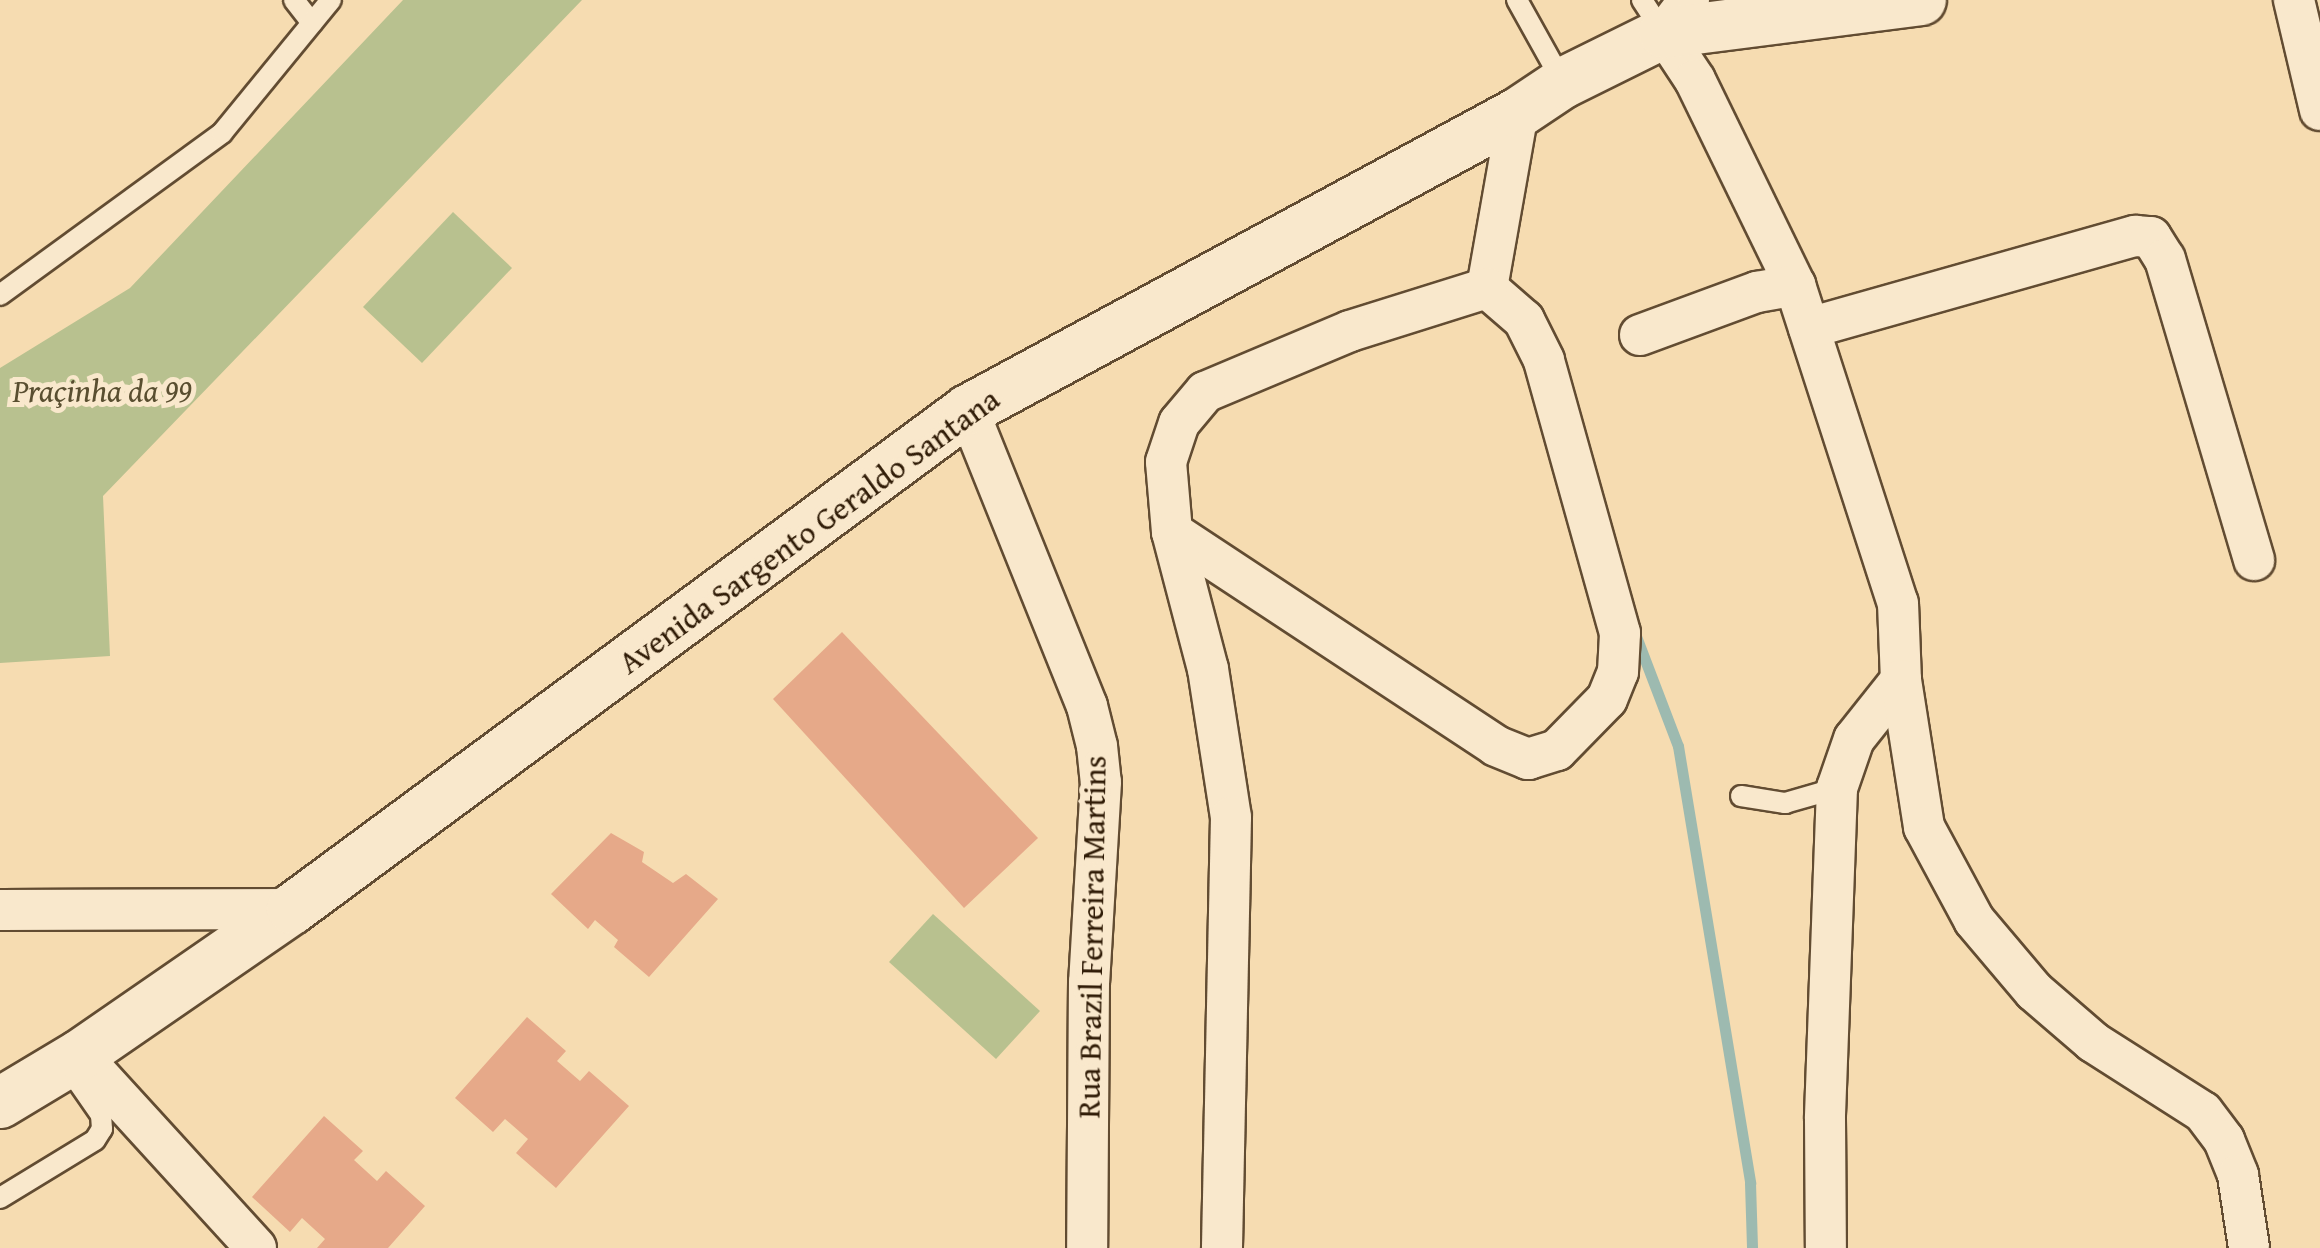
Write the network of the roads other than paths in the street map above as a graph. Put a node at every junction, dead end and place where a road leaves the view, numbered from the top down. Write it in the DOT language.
graph roads {
  1 [pos="294,0"];
  2 [pos="331,0"];
  3 [pos="1517,0"];
  4 [pos="1921,0"];
  5 [pos="2294,0"];
  6 [pos="1665,11"];
  7 [pos="312,22"];
  8 [pos="1563,84"];
  9 [pos="2320,110"];
  10 [pos="1518,112"];
  11 [pos="1795,285"];
  12 [pos="1487,288"];
  13 [pos="0,294"];
  14 [pos="1809,328"];
  15 [pos="1640,335"];
  16 [pos="968,410"];
  17 [pos="1172,532"];
  18 [pos="2254,560"];
  19 [pos="1901,680"];
  20 [pos="1837,788"];
  21 [pos="1741,796"];
  22 [pos="292,909"];
  23 [pos="0,910"];
  24 [pos="73,1059"];
  25 [pos="0,1103"];
  26 [pos="0,1198"];
  27 [pos="256,1248"];
  28 [pos="1087,1248"];
  29 [pos="1222,1248"];
  30 [pos="1826,1248"];
  31 [pos="2249,1248"];
  1 -- 7 [label="lane"];
  2 -- 7 [label="lane"];
  3 -- 8 [label="lane"];
  4 -- 6 [label="street, Avenida Sargento Geraldo Santana"];
  5 -- 9 [label="street"];
  6 -- 8 [label="street, Avenida Sargento Geraldo Santana"];
  6 -- 11 [label="street"];
  7 -- 13 [label="lane"];
  8 -- 10 [label="street, Avenida Sargento Geraldo Santana"];
  10 -- 12 [label="street"];
  10 -- 16 [label="street, Avenida Sargento Geraldo Santana"];
  11 -- 14 [label="street"];
  11 -- 15 [label="street"];
  12 -- 17 [label="street"];
  12 -- 17 [label="street"];
  14 -- 18 [label="street"];
  14 -- 19 [label="street"];
  16 -- 22 [label="street, Avenida Sargento Geraldo Santana"];
  16 -- 28 [label="street, Rua Brazil Ferreira Martins"];
  17 -- 29 [label="street"];
  19 -- 20 [label="street"];
  19 -- 31 [label="street"];
  20 -- 21 [label="lane"];
  20 -- 30 [label="street"];
  22 -- 23 [label="street"];
  22 -- 24 [label="street, Avenida Sargento Geraldo Santana"];
  24 -- 25 [label="street, Avenida Sargento Geraldo Santana"];
  24 -- 26 [label="lane"];
  24 -- 27 [label="street"];
}
